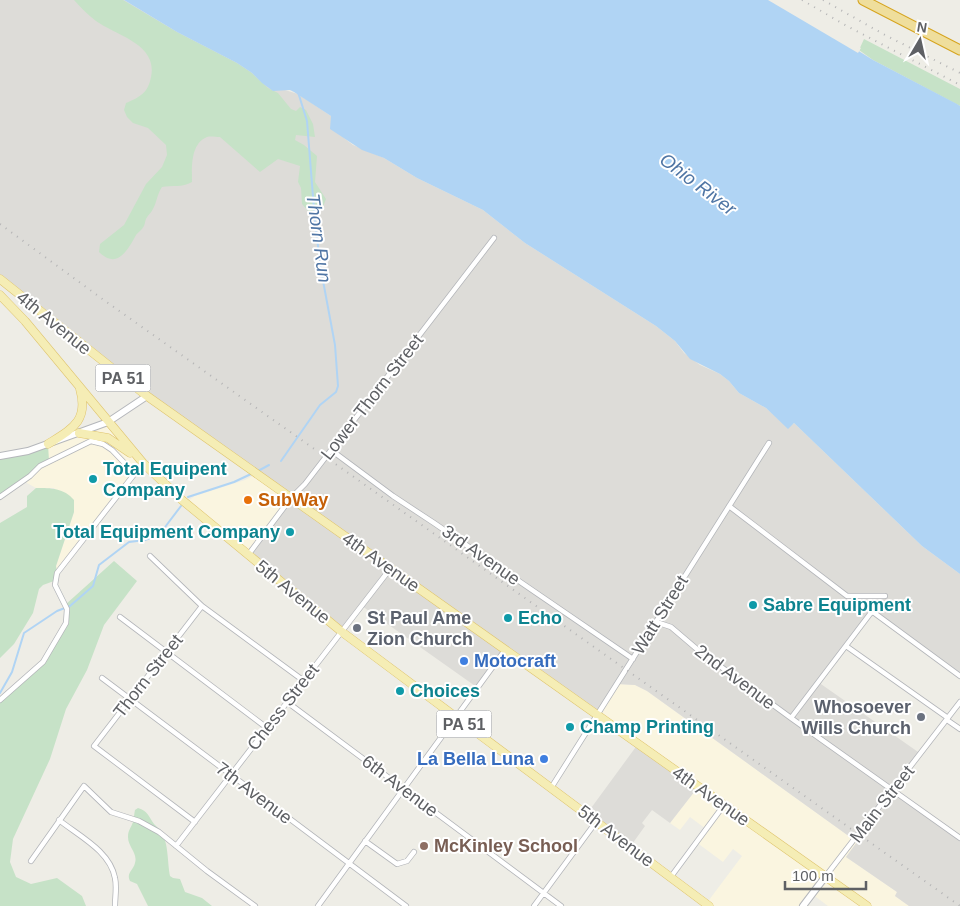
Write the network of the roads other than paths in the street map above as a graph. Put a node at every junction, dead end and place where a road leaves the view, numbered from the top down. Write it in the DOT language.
graph roads {
  1 [pos="863,0"];
  2 [pos="960,50"];
  3 [pos="494,238"];
  4 [pos="0,279"];
  5 [pos="0,295"];
  6 [pos="79,387"];
  7 [pos="147,396"];
  8 [pos="108,422"];
  9 [pos="79,433"];
  10 [pos="769,443"];
  11 [pos="48,444"];
  12 [pos="331,450"];
  13 [pos="0,456"];
  14 [pos="142,463"];
  15 [pos="134,473"];
  16 [pos="0,497"];
  17 [pos="291,498"];
  18 [pos="729,506"];
  19 [pos="248,555"];
  20 [pos="150,556"];
  21 [pos="390,569"];
  22 [pos="885,596"];
  23 [pos="202,606"];
  24 [pos="120,617"];
  25 [pos="656,622"];
  26 [pos="342,632"];
  27 [pos="846,646"];
  28 [pos="504,650"];
  29 [pos="166,652"];
  30 [pos="633,659"];
  31 [pos="960,676"];
  32 [pos="102,678"];
  33 [pos="304,681"];
  34 [pos="0,700"];
  35 [pos="129,700"];
  36 [pos="287,702"];
  37 [pos="960,702"];
  38 [pos="597,715"];
  39 [pos="456,718"];
  40 [pos="791,718"];
  41 [pos="947,719"];
  42 [pos="267,728"];
  43 [pos="960,730"];
  44 [pos="230,775"];
  45 [pos="551,788"];
  46 [pos="403,789"];
  47 [pos="892,790"];
  48 [pos="724,805"];
  49 [pos="59,820"];
  50 [pos="195,822"];
  51 [pos="596,822"];
  52 [pos="960,838"];
  53 [pos="365,841"];
  54 [pos="176,846"];
  55 [pos="414,852"];
  56 [pos="31,861"];
  57 [pos="348,864"];
  58 [pos="825,877"];
  59 [pos="670,878"];
  60 [pos="543,893"];
  61 [pos="115,906"];
  62 [pos="255,906"];
  63 [pos="318,906"];
  64 [pos="406,906"];
  65 [pos="534,906"];
  66 [pos="561,906"];
  67 [pos="709,906"];
  68 [pos="803,906"];
  69 [pos="866,906"];
  1 -- 2 [label="highway"];
  3 -- 12 [label="street, Lower Thorn Street"];
  4 -- 7 [label="main road, 4th Avenue / PA 51"];
  5 -- 6 [label="main road, PA 51"];
  6 -- 8 [label="main road, PA 51"];
  6 -- 11 [label="main road"];
  7 -- 8 [label="street"];
  7 -- 17 [label="main road, 4th Avenue / PA 51"];
  8 -- 9 [label="street"];
  8 -- 14 [label="main road, 5th Avenue / PA 51"];
  9 -- 11 [label="street"];
  9 -- 14 [label="main road"];
  10 -- 18 [label="street, Watt Street"];
  11 -- 13 [label="street"];
  12 -- 17 [label="street, Lower Thorn Street"];
  12 -- 30 [label="street, 3rd Avenue"];
  14 -- 15 [label="street"];
  14 -- 19 [label="main road, 5th Avenue / PA 51"];
  15 -- 16 [label="street"];
  15 -- 34 [label="street"];
  17 -- 19 [label="street, Lower Thorn Street"];
  17 -- 21 [label="main road, 4th Avenue / PA 51"];
  18 -- 22 [label="street"];
  18 -- 25 [label="street, Watt Street"];
  19 -- 26 [label="main road, 5th Avenue / PA 51"];
  20 -- 23 [label="street"];
  21 -- 26 [label="street, Chess Street"];
  21 -- 28 [label="main road, 4th Avenue / PA 51"];
  23 -- 29 [label="street, Thorn Street"];
  23 -- 33 [label="street"];
  24 -- 29 [label="street"];
  25 -- 30 [label="street, Watt Street"];
  25 -- 40 [label="street, 2nd Avenue"];
  26 -- 33 [label="street, Chess Street"];
  26 -- 39 [label="main road, 5th Avenue / PA 51"];
  27 -- 31 [label="street"];
  27 -- 40 [label="street"];
  27 -- 41 [label="street"];
  28 -- 38 [label="main road, 4th Avenue / PA 51"];
  28 -- 39 [label="street"];
  29 -- 35 [label="street, Thorn Street"];
  29 -- 42 [label="street"];
  30 -- 38 [label="street, Watt Street"];
  32 -- 35 [label="street, 7th Avenue"];
  33 -- 36 [label="street, Chess Street"];
  35 -- 44 [label="street, 7th Avenue"];
  35 -- 50 [label="street, Thorn Street"];
  36 -- 42 [label="street, Chess Street"];
  36 -- 46 [label="street, 6th Avenue"];
  37 -- 41 [label="street, Main Street"];
  38 -- 45 [label="street, Watt Street"];
  38 -- 48 [label="main road, 4th Avenue / PA 51"];
  39 -- 45 [label="main road, 5th Avenue / PA 51"];
  39 -- 46 [label="street"];
  40 -- 47 [label="street, 2nd Avenue"];
  41 -- 43 [label="street"];
  41 -- 47 [label="street, Main Street"];
  42 -- 44 [label="street, Chess Street"];
  44 -- 50 [label="street, Chess Street"];
  44 -- 57 [label="street, 7th Avenue"];
  45 -- 51 [label="main road, 5th Avenue / PA 51"];
  46 -- 53 [label="street"];
  46 -- 60 [label="street, 6th Avenue"];
  47 -- 52 [label="street, 2nd Avenue"];
  47 -- 58 [label="street, Main Street"];
  48 -- 58 [label="main road, 4th Avenue / PA 51"];
  48 -- 59 [label="street"];
  49 -- 54 [label="street"];
  49 -- 56 [label="street"];
  49 -- 61 [label="street"];
  50 -- 54 [label="street, Chess Street"];
  51 -- 59 [label="main road, 5th Avenue / PA 51"];
  51 -- 60 [label="street"];
  53 -- 55 [label="street"];
  53 -- 57 [label="street"];
  54 -- 62 [label="street"];
  57 -- 63 [label="street"];
  57 -- 64 [label="street, 7th Avenue"];
  58 -- 68 [label="street, Main Street"];
  58 -- 69 [label="main road, 4th Avenue / PA 51"];
  59 -- 67 [label="main road, 5th Avenue / PA 51"];
  60 -- 65 [label="street"];
  60 -- 66 [label="street, 6th Avenue"];
}
